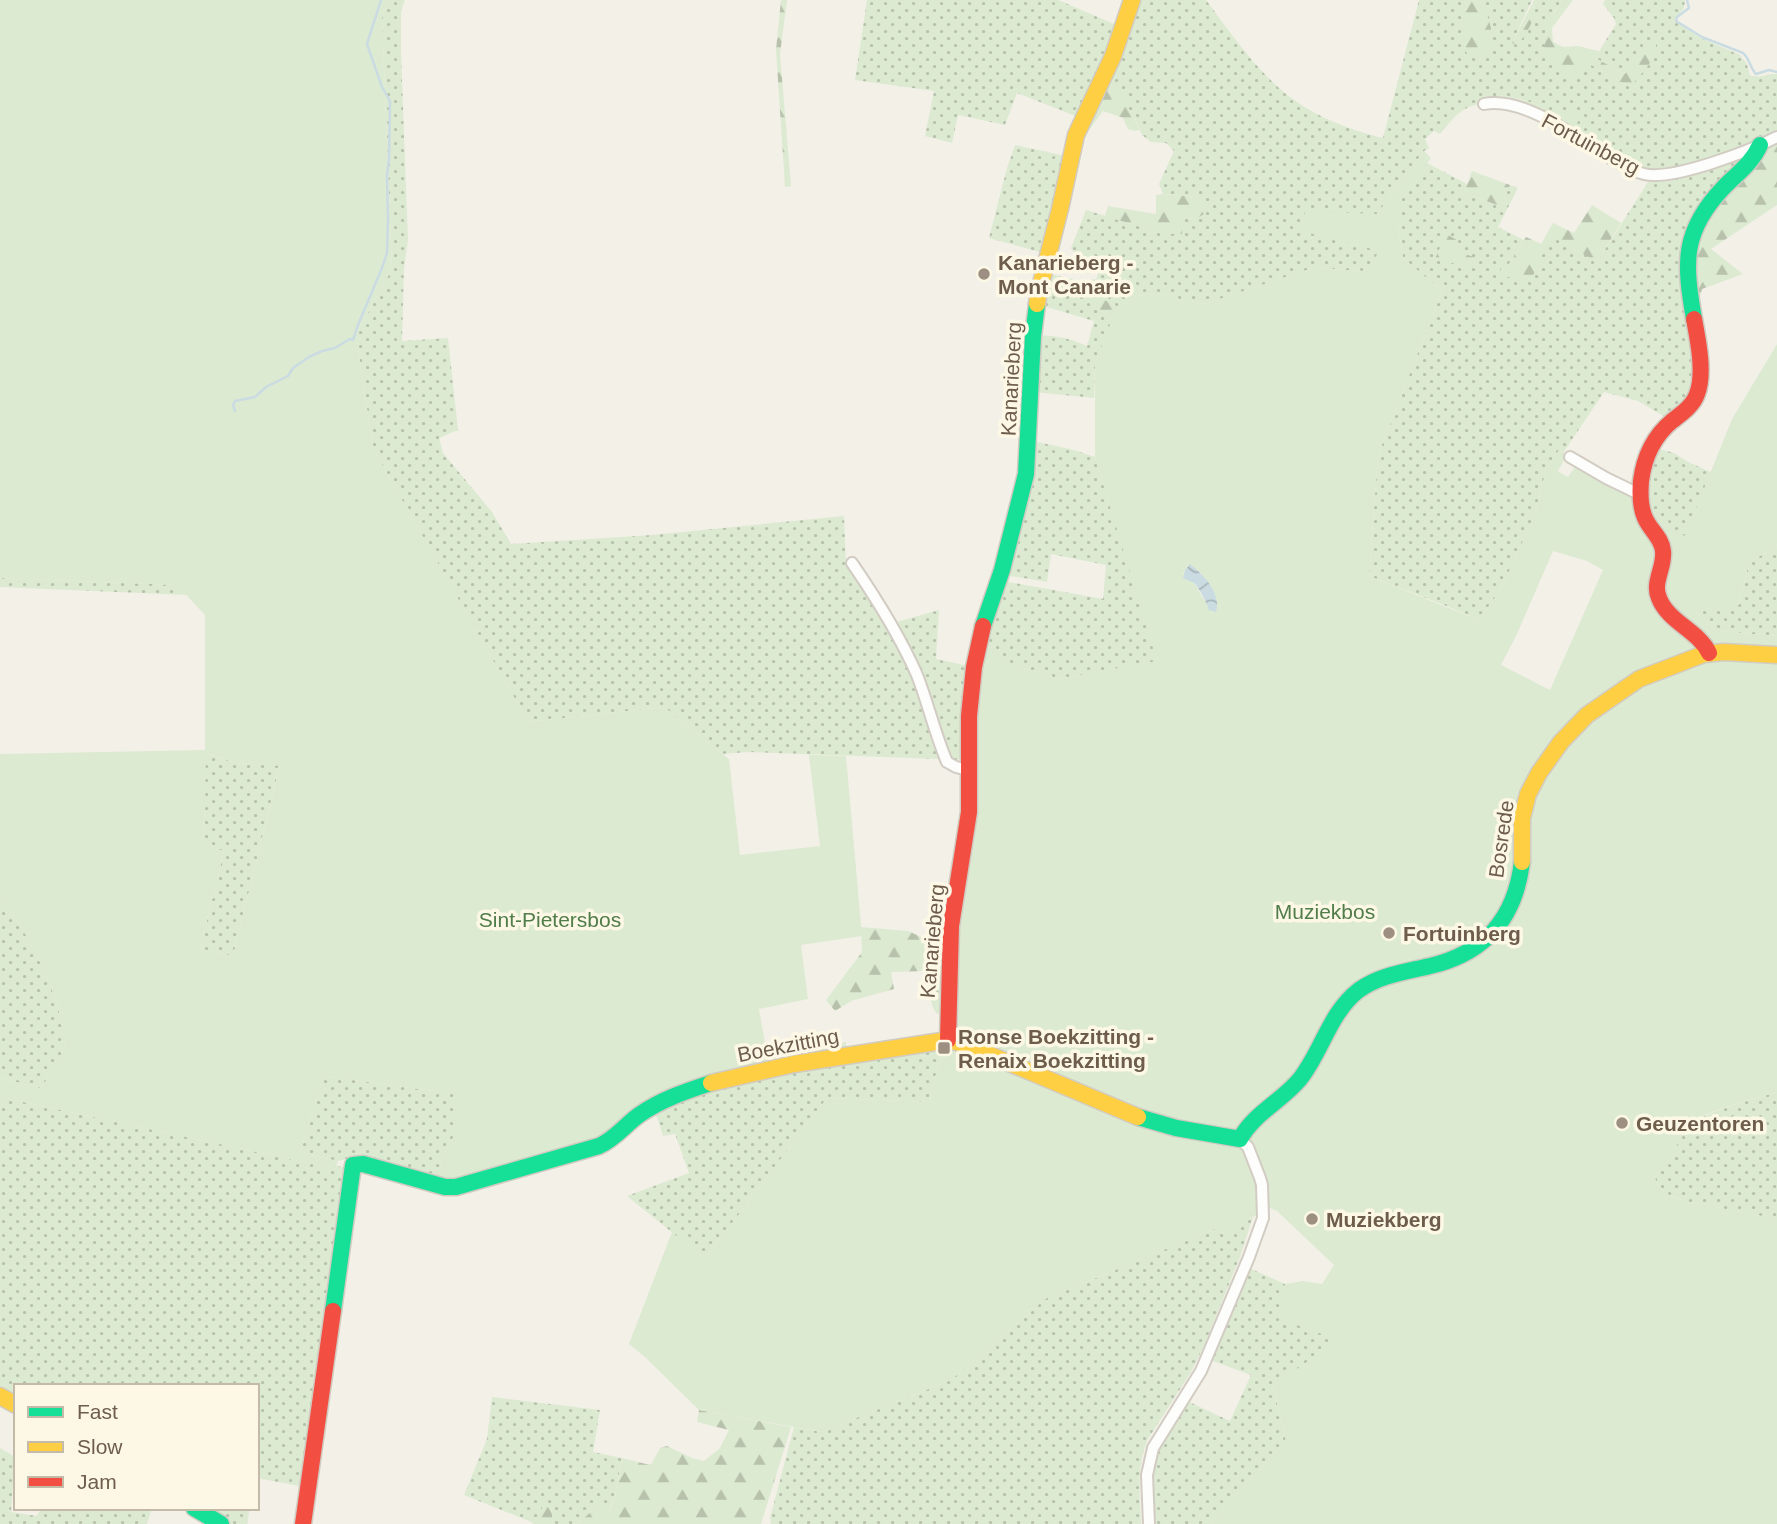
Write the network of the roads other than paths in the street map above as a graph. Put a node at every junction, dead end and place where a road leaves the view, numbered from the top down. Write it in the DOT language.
graph roads {
  1 [pos="1132,0"];
  2 [pos="1484,104"];
  3 [pos="1777,137"];
  4 [pos="1760,145"];
  5 [pos="1570,457"];
  6 [pos="1639,494"];
  7 [pos="852,563"];
  8 [pos="1709,653"];
  9 [pos="1777,655"];
  10 [pos="968,770"];
  11 [pos="948,1040"];
  12 [pos="1240,1139"];
  13 [pos="197,1510"];
  14 [pos="220,1524"];
  15 [pos="303,1524"];
  16 [pos="1149,1524"];
  1 -- 10 [label="street, Kanarieberg"];
  2 -- 4 [label="street, Fortuinberg"];
  3 -- 4 [label="street, Fortuinberg"];
  4 -- 6 [label="street"];
  5 -- 6 [label="street"];
  6 -- 8 [label="street"];
  7 -- 10 [label="street"];
  8 -- 9 [label="street, Bosrede"];
  8 -- 12 [label="street, Bosrede"];
  10 -- 11 [label="street, Kanarieberg"];
  11 -- 12 [label="street, Boekzitting"];
  11 -- 15 [label="street, Boekzitting"];
  12 -- 16 [label="street"];
  13 -- 14 [label="street"];
}
